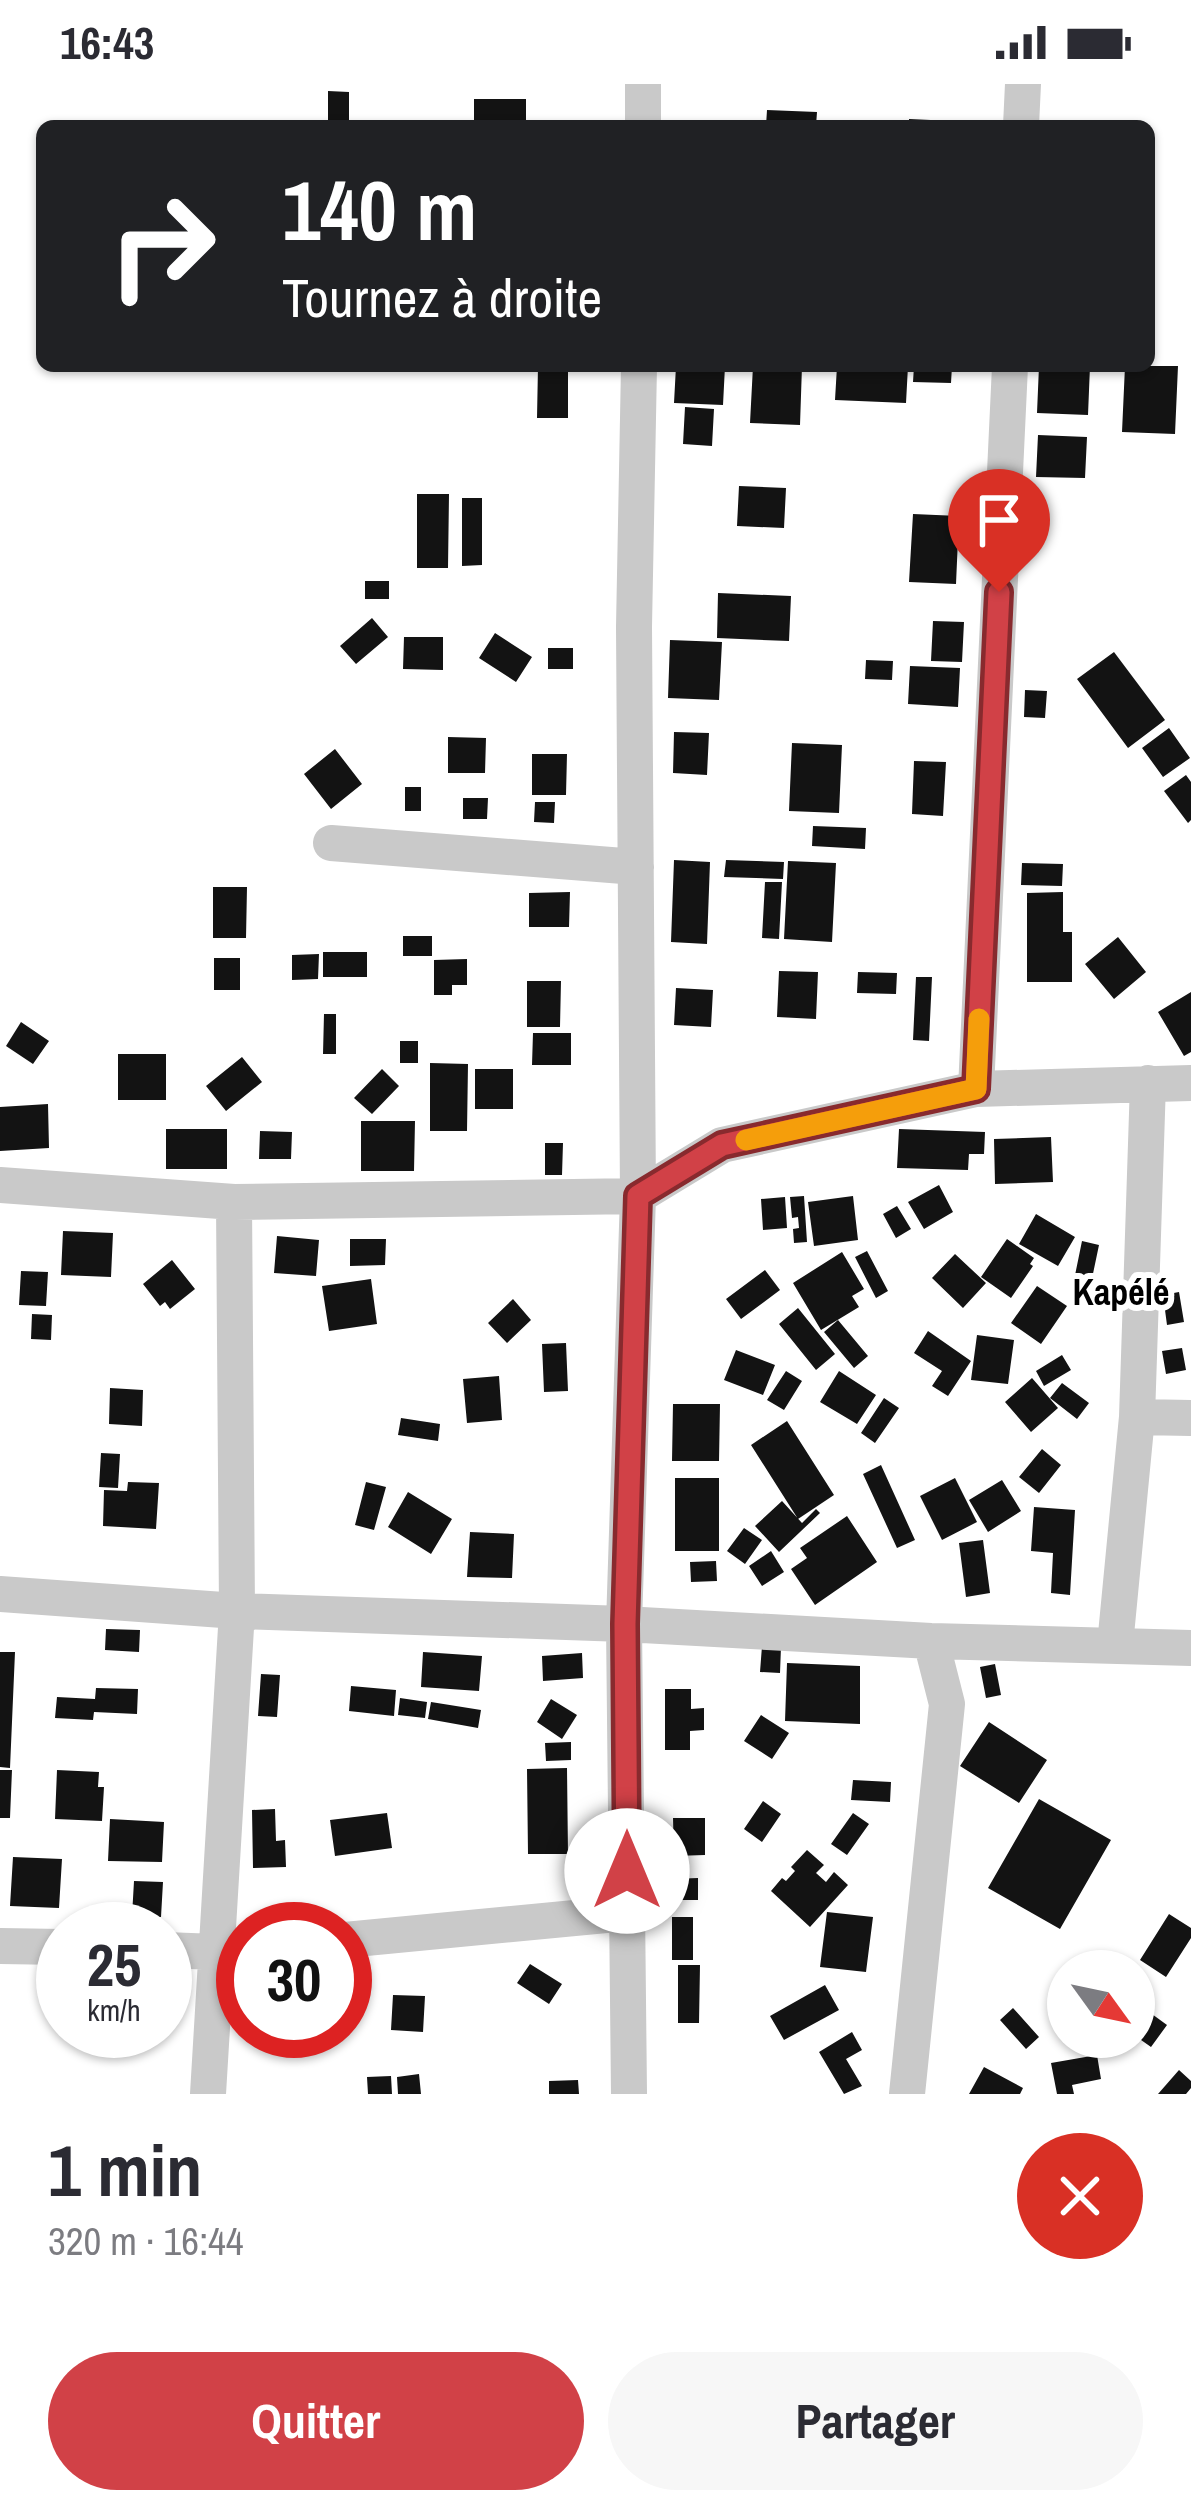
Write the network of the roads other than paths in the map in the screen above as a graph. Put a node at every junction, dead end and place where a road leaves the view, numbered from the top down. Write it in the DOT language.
graph roads {
  1 [pos="644,84"];
  2 [pos="1023,84"];
  3 [pos="643,120"];
  4 [pos="1021,120"];
  5 [pos="639,372"];
  6 [pos="1010,372"];
  7 [pos="331,843"];
  8 [pos="636,867"];
  9 [pos="1148,1083"];
  10 [pos="1191,1083"];
  11 [pos="976,1089"];
  12 [pos="0,1185"];
  13 [pos="638,1196"];
  14 [pos="233,1202"];
  15 [pos="1137,1418"];
  16 [pos="1191,1418"];
  17 [pos="0,1594"];
  18 [pos="237,1611"];
  19 [pos="625,1624"];
  20 [pos="932,1641"];
  21 [pos="1114,1645"];
  22 [pos="1191,1648"];
  23 [pos="230,1902"];
  24 [pos="627,1912"];
  25 [pos="372,1937"];
  26 [pos="0,1946"];
  27 [pos="36,1947"];
  28 [pos="216,2039"];
  29 [pos="208,2094"];
  30 [pos="629,2094"];
  31 [pos="907,2094"];
  1 -- 3 [label="street"];
  2 -- 4 [label="street"];
  5 -- 8 [label="street"];
  6 -- 11 [label="street"];
  7 -- 8 [label="street"];
  8 -- 13 [label="street"];
  9 -- 10 [label="street"];
  9 -- 11 [label="street"];
  9 -- 15 [label="street"];
  11 -- 13 [label="street"];
  12 -- 14 [label="street"];
  13 -- 14 [label="street"];
  13 -- 19 [label="street"];
  14 -- 18 [label="street"];
  15 -- 16 [label="street"];
  15 -- 21 [label="street"];
  17 -- 18 [label="street"];
  18 -- 19 [label="street"];
  18 -- 23 [label="street"];
  19 -- 20 [label="street"];
  19 -- 24 [label="street"];
  20 -- 21 [label="street"];
  20 -- 31 [label="street"];
  21 -- 22 [label="street"];
  24 -- 25 [label="street"];
  24 -- 30 [label="street"];
  26 -- 27 [label="street"];
  28 -- 29 [label="street"];
}
